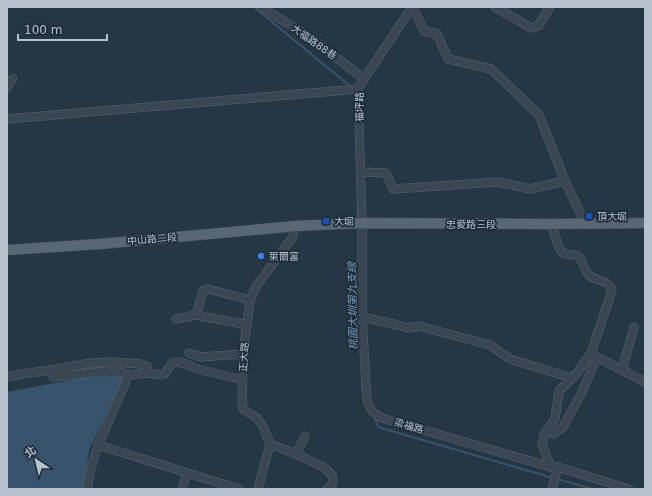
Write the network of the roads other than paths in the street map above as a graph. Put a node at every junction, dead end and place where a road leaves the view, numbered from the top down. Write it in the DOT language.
graph roads {
  1 [pos="262,7"];
  2 [pos="413,7"];
  3 [pos="495,7"];
  4 [pos="550,7"];
  5 [pos="13,78"];
  6 [pos="364,79"];
  7 [pos="7,88"];
  8 [pos="358,89"];
  9 [pos="7,120"];
  10 [pos="361,172"];
  11 [pos="565,181"];
  12 [pos="360,223"];
  13 [pos="585,223"];
  14 [pos="645,223"];
  15 [pos="551,224"];
  16 [pos="296,226"];
  17 [pos="7,250"];
  18 [pos="250,300"];
  19 [pos="196,315"];
  20 [pos="362,317"];
  21 [pos="176,319"];
  22 [pos="247,325"];
  23 [pos="634,327"];
  24 [pos="190,353"];
  25 [pos="243,354"];
  26 [pos="594,355"];
  27 [pos="622,370"];
  28 [pos="147,373"];
  29 [pos="128,375"];
  30 [pos="7,377"];
  31 [pos="53,377"];
  32 [pos="572,378"];
  33 [pos="243,380"];
  34 [pos="645,382"];
  35 [pos="547,431"];
  36 [pos="305,436"];
  37 [pos="270,444"];
  38 [pos="98,445"];
  39 [pos="296,454"];
  40 [pos="554,467"];
  41 [pos="187,473"];
  42 [pos="87,489"];
  43 [pos="182,489"];
  44 [pos="239,489"];
  45 [pos="258,489"];
  46 [pos="327,489"];
  47 [pos="552,489"];
  48 [pos="629,489"];
  1 -- 6 [label="street, 大福路88巷"];
  2 -- 6 [label="street, 福坪路"];
  2 -- 11 [label="street"];
  3 -- 4 [label="street"];
  5 -- 7 [label="street"];
  6 -- 8 [label="street, 福坪路"];
  8 -- 9 [label="street"];
  8 -- 10 [label="street, 福坪路"];
  10 -- 11 [label="street"];
  10 -- 12 [label="street, 福坪路"];
  11 -- 13 [label="street"];
  12 -- 15 [label="main road, 忠愛路三段"];
  12 -- 16 [label="main road, 忠愛路三段"];
  12 -- 20 [label="street, 梁福路"];
  13 -- 14 [label="main road, 忠愛路三段"];
  13 -- 15 [label="main road, 忠愛路三段"];
  15 -- 26 [label="street"];
  16 -- 17 [label="main road, 中山路二段"];
  16 -- 18 [label="street, 正大路"];
  18 -- 19 [label="street"];
  18 -- 22 [label="street, 正大路"];
  19 -- 21 [label="street"];
  19 -- 22 [label="street"];
  20 -- 32 [label="street"];
  20 -- 40 [label="street, 梁福路"];
  22 -- 25 [label="street, 正大路"];
  23 -- 27 [label="street"];
  24 -- 25 [label="street"];
  25 -- 33 [label="street, 正大路"];
  26 -- 27 [label="street"];
  26 -- 32 [label="street"];
  26 -- 35 [label="street"];
  27 -- 34 [label="street"];
  28 -- 29 [label="street"];
  28 -- 30 [label="street"];
  28 -- 33 [label="street"];
  29 -- 31 [label="street"];
  29 -- 38 [label="street"];
  32 -- 35 [label="street"];
  33 -- 37 [label="street, 正大路"];
  35 -- 40 [label="street"];
  36 -- 39 [label="street"];
  37 -- 39 [label="street"];
  37 -- 45 [label="street"];
  38 -- 41 [label="street"];
  38 -- 42 [label="street"];
  39 -- 46 [label="street"];
  40 -- 47 [label="street"];
  40 -- 48 [label="street, 梁福路"];
  41 -- 43 [label="street"];
  41 -- 44 [label="street"];
}
